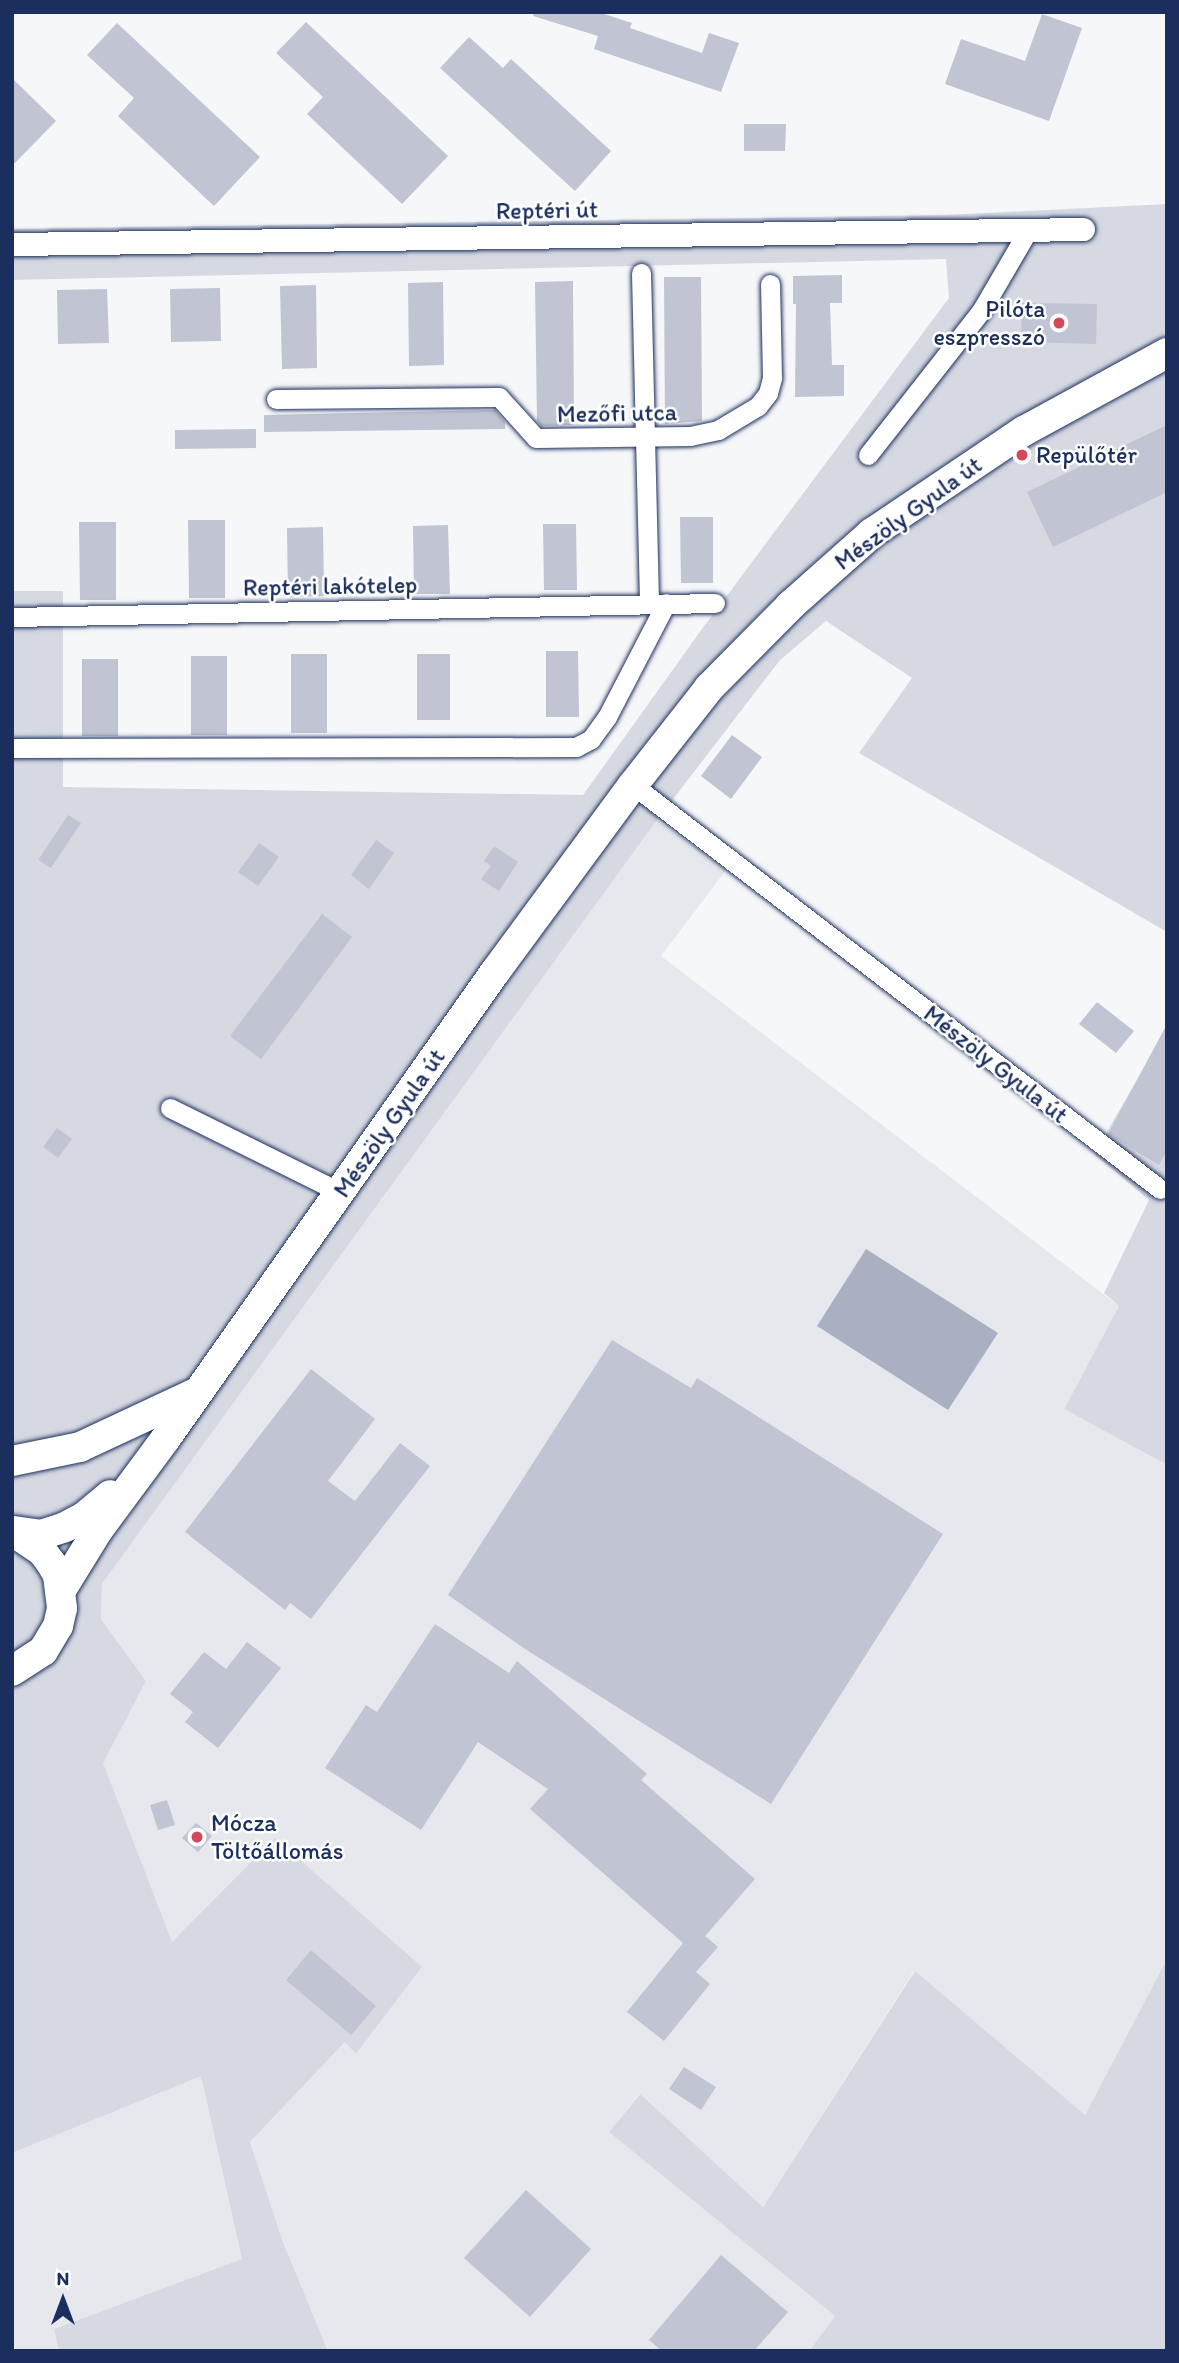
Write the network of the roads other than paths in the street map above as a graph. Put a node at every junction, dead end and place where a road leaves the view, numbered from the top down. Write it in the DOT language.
graph roads {
  1 [pos="1029,229"];
  2 [pos="1083,229"];
  3 [pos="12,244"];
  4 [pos="641,274"];
  5 [pos="770,284"];
  6 [pos="1167,353"];
  7 [pos="276,398"];
  8 [pos="645,437"];
  9 [pos="868,455"];
  10 [pos="657,603"];
  11 [pos="715,603"];
  12 [pos="12,617"];
  13 [pos="12,748"];
  14 [pos="633,785"];
  15 [pos="170,1108"];
  16 [pos="1160,1189"];
  17 [pos="340,1192"];
  18 [pos="196,1393"];
  19 [pos="12,1461"];
  20 [pos="147,1463"];
  21 [pos="13,1531"];
  22 [pos="61,1590"];
  23 [pos="12,1671"];
  1 -- 2 [label="street, Reptéri út"];
  1 -- 3 [label="street, Reptéri út"];
  1 -- 9 [label="street"];
  4 -- 8 [label="street"];
  5 -- 8 [label="street, Mezőfi utca"];
  6 -- 14 [label="main road, Mészöly Gyula út"];
  7 -- 8 [label="street, Mezőfi utca"];
  8 -- 10 [label="street"];
  10 -- 11 [label="street, Reptéri lakótelep"];
  10 -- 12 [label="street, Reptéri lakótelep"];
  10 -- 13 [label="street"];
  14 -- 16 [label="street, Mészöly Gyula út"];
  14 -- 17 [label="main road, Mészöly Gyula út"];
  15 -- 17 [label="street"];
  17 -- 18 [label="main road, Mészöly Gyula út"];
  18 -- 19 [label="main road"];
  18 -- 20 [label="main road, Mészöly Gyula út"];
  20 -- 21 [label="main road, Mészöly Gyula út"];
  20 -- 22 [label="main road, Mészöly Gyula út"];
  21 -- 22 [label="main road, Mészöly Gyula út"];
  22 -- 23 [label="main road, Mészöly Gyula út"];
}
